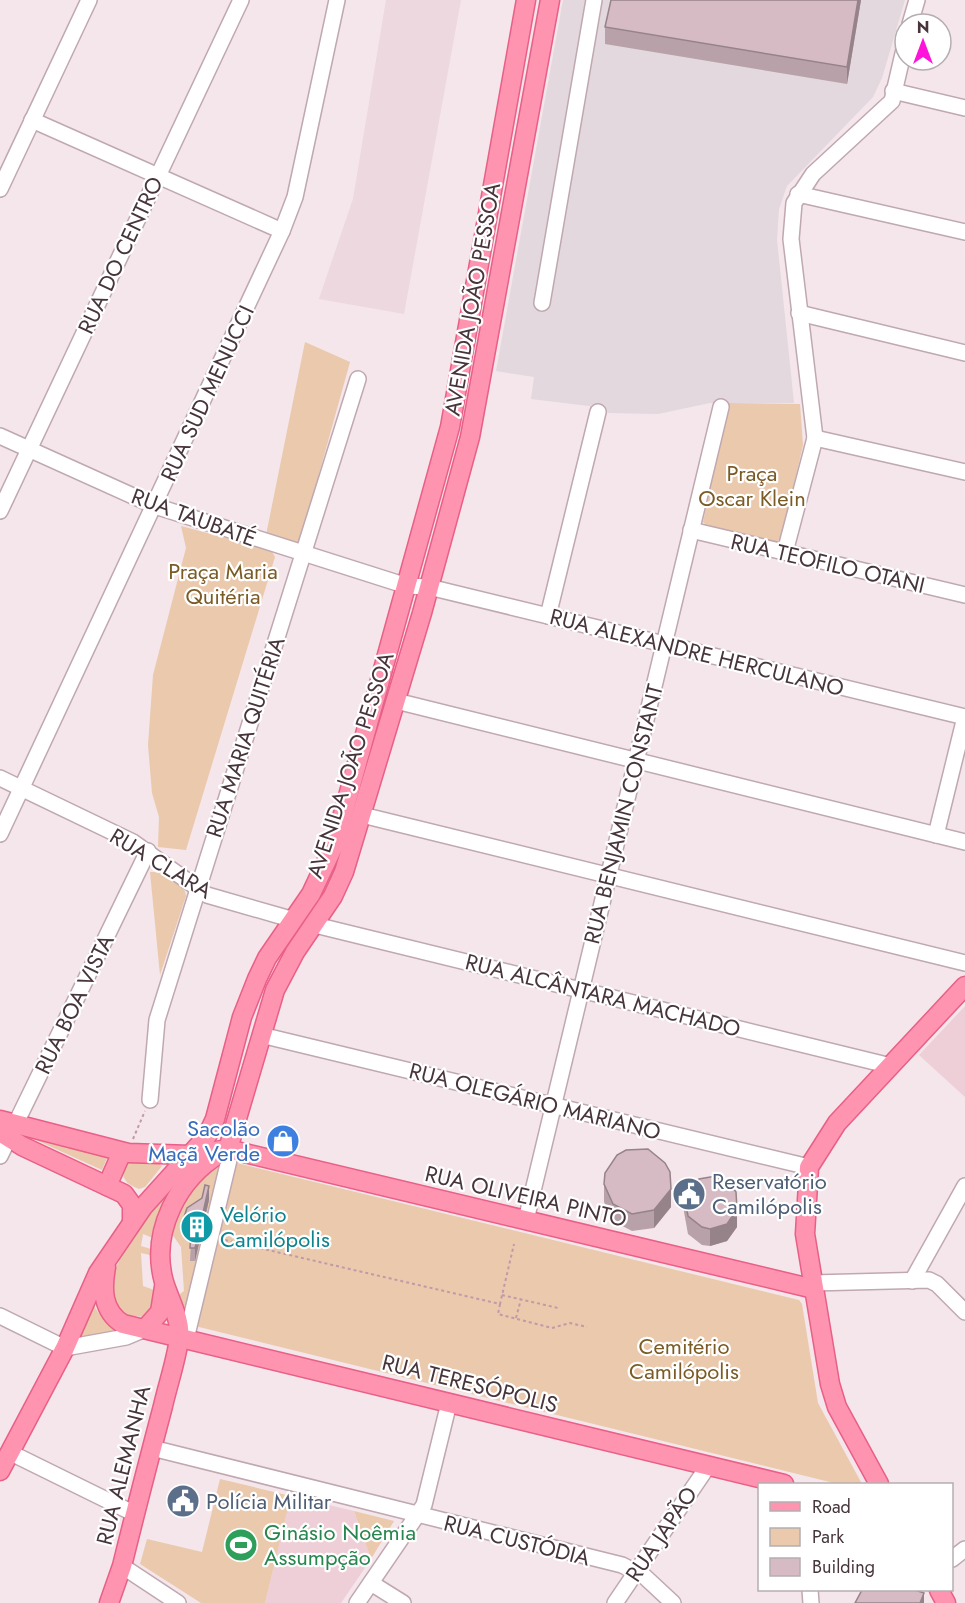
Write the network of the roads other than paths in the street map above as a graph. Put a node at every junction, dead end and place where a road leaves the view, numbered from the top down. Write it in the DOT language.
graph roads {
  1 [pos="89,0"];
  2 [pos="241,0"];
  3 [pos="338,0"];
  4 [pos="526,0"];
  5 [pos="550,0"];
  6 [pos="594,0"];
  7 [pos="898,72"];
  8 [pos="893,91"];
  9 [pos="965,108"];
  10 [pos="33,120"];
  11 [pos="158,175"];
  12 [pos="0,189"];
  13 [pos="798,194"];
  14 [pos="282,231"];
  15 [pos="965,232"];
  16 [pos="542,303"];
  17 [pos="799,313"];
  18 [pos="965,353"];
  19 [pos="358,378"];
  20 [pos="721,407"];
  21 [pos="598,412"];
  22 [pos="0,435"];
  23 [pos="815,438"];
  24 [pos="29,449"];
  25 [pos="965,472"];
  26 [pos="155,506"];
  27 [pos="0,511"];
  28 [pos="691,530"];
  29 [pos="784,552"];
  30 [pos="304,555"];
  31 [pos="407,586"];
  32 [pos="429,587"];
  33 [pos="965,595"];
  34 [pos="548,616"];
  35 [pos="664,644"];
  36 [pos="396,701"];
  37 [pos="965,717"];
  38 [pos="636,761"];
  39 [pos="0,778"];
  40 [pos="22,789"];
  41 [pos="362,815"];
  42 [pos="0,834"];
  43 [pos="936,835"];
  44 [pos="965,842"];
  45 [pos="148,851"];
  46 [pos="609,875"];
  47 [pos="197,888"];
  48 [pos="294,920"];
  49 [pos="315,925"];
  50 [pos="965,963"];
  51 [pos="965,986"];
  52 [pos="581,990"];
  53 [pos="261,1035"];
  54 [pos="891,1066"];
  55 [pos="150,1100"];
  56 [pos="553,1106"];
  57 [pos="6,1128"];
  58 [pos="228,1149"];
  59 [pos="124,1152"];
  60 [pos="191,1155"];
  61 [pos="0,1156"];
  62 [pos="809,1167"];
  63 [pos="107,1186"];
  64 [pos="965,1186"];
  65 [pos="526,1220"];
  66 [pos="132,1221"];
  67 [pos="106,1265"];
  68 [pos="912,1281"];
  69 [pos="165,1283"];
  70 [pos="813,1286"];
  71 [pos="965,1312"];
  72 [pos="0,1316"];
  73 [pos="146,1329"];
  74 [pos="183,1338"];
  75 [pos="65,1348"];
  76 [pos="449,1403"];
  77 [pos="152,1448"];
  78 [pos="9,1452"];
  79 [pos="708,1466"];
  80 [pos="0,1471"];
  81 [pos="764,1482"];
  82 [pos="877,1483"];
  83 [pos="135,1514"];
  84 [pos="416,1516"];
  85 [pos="122,1566"];
  86 [pos="636,1572"];
  87 [pos="371,1582"];
  88 [pos="109,1603"];
  89 [pos="178,1603"];
  90 [pos="357,1603"];
  91 [pos="403,1603"];
  92 [pos="615,1603"];
  93 [pos="673,1603"];
  1 -- 10 [label="street"];
  2 -- 11 [label="street, RUA DO CENTRO"];
  3 -- 14 [label="street, RUA SUD MENUCCI"];
  4 -- 31 [label="main road, AVENIDA JOÃO PESSOA"];
  5 -- 32 [label="main road, AVENIDA JOÃO PESSOA"];
  6 -- 16 [label="street"];
  7 -- 8 [label="street"];
  8 -- 9 [label="street"];
  8 -- 13 [label="street"];
  10 -- 11 [label="street"];
  10 -- 12 [label="street"];
  11 -- 14 [label="street"];
  11 -- 24 [label="street, RUA DO CENTRO"];
  13 -- 15 [label="street"];
  13 -- 17 [label="street"];
  14 -- 26 [label="street, RUA SUD MENUCCI"];
  17 -- 18 [label="street"];
  17 -- 23 [label="street"];
  19 -- 30 [label="street, RUA MARIA QUITÉRIA"];
  20 -- 28 [label="street, RUA BENJAMIN CONSTANT"];
  21 -- 34 [label="street"];
  22 -- 24 [label="street, RUA TAUBATÉ"];
  23 -- 25 [label="street"];
  23 -- 29 [label="street"];
  24 -- 26 [label="street, RUA TAUBATÉ"];
  24 -- 27 [label="street, RUA DO CENTRO"];
  26 -- 30 [label="street, RUA TAUBATÉ"];
  26 -- 40 [label="street, RUA SUD MENUCCI"];
  28 -- 29 [label="street, RUA TEOFILO OTANI"];
  28 -- 35 [label="street, RUA BENJAMIN CONSTANT"];
  29 -- 33 [label="street, RUA TEOFILO OTANI"];
  30 -- 31 [label="street, RUA TAUBATÉ"];
  30 -- 47 [label="street, RUA MARIA QUITÉRIA"];
  31 -- 32 [label="street, RUA TAUBATÉ"];
  31 -- 48 [label="main road, AVENIDA JOÃO PESSOA"];
  32 -- 34 [label="street, RUA ALEXANDRE HERCULANO"];
  32 -- 36 [label="main road, AVENIDA JOÃO PESSOA"];
  34 -- 35 [label="street, RUA ALEXANDRE HERCULANO"];
  35 -- 37 [label="street, RUA ALEXANDRE HERCULANO"];
  35 -- 38 [label="street, RUA BENJAMIN CONSTANT"];
  36 -- 38 [label="street"];
  36 -- 41 [label="main road, AVENIDA JOÃO PESSOA"];
  37 -- 43 [label="street"];
  38 -- 43 [label="street"];
  38 -- 46 [label="street, RUA BENJAMIN CONSTANT"];
  39 -- 40 [label="street, RUA CLARA"];
  40 -- 42 [label="street, RUA SUD MENUCCI"];
  40 -- 45 [label="street, RUA CLARA"];
  41 -- 46 [label="street"];
  41 -- 49 [label="main road, AVENIDA JOÃO PESSOA"];
  43 -- 44 [label="street"];
  45 -- 47 [label="street, RUA CLARA"];
  45 -- 57 [label="street, RUA BOA VISTA"];
  46 -- 50 [label="street"];
  46 -- 52 [label="street, RUA BENJAMIN CONSTANT"];
  47 -- 48 [label="street, RUA CLARA"];
  47 -- 55 [label="street, RUA MARIA QUITÉRIA"];
  48 -- 60 [label="main road, AVENIDA JOÃO PESSOA"];
  49 -- 52 [label="street, RUA ALCÂNTARA MACHADO"];
  49 -- 53 [label="main road, AVENIDA JOÃO PESSOA"];
  51 -- 54 [label="main road"];
  52 -- 54 [label="street, RUA ALCÂNTARA MACHADO"];
  52 -- 56 [label="street, RUA BENJAMIN CONSTANT"];
  53 -- 56 [label="street, RUA OLEGÁRIO MARIANO"];
  53 -- 58 [label="main road, AVENIDA JOÃO PESSOA"];
  54 -- 62 [label="main road"];
  56 -- 62 [label="street, RUA OLEGÁRIO MARIANO"];
  56 -- 65 [label="street, RUA BENJAMIN CONSTANT"];
  57 -- 59 [label="main road"];
  57 -- 61 [label="street, RUA BOA VISTA"];
  57 -- 63 [label="main road"];
  58 -- 60 [label="main road"];
  58 -- 65 [label="main road, RUA OLIVEIRA PINTO"];
  58 -- 69 [label="main road"];
  58 -- 74 [label="street"];
  59 -- 60 [label="main road"];
  59 -- 63 [label="main road"];
  60 -- 66 [label="main road, AVENIDA JOÃO PESSOA"];
  62 -- 70 [label="main road"];
  63 -- 66 [label="main road"];
  64 -- 68 [label="street"];
  65 -- 70 [label="main road, RUA OLIVEIRA PINTO"];
  66 -- 67 [label="main road, AVENIDA JOÃO PESSOA"];
  67 -- 73 [label="main road, RUA TERESÓPOLIS"];
  67 -- 75 [label="main road, AVENIDA JOÃO PESSOA"];
  68 -- 70 [label="street"];
  68 -- 71 [label="street"];
  69 -- 73 [label="main road"];
  69 -- 74 [label="main road"];
  70 -- 82 [label="main road"];
  72 -- 75 [label="street"];
  73 -- 74 [label="main road, RUA TERESÓPOLIS"];
  73 -- 75 [label="street"];
  74 -- 76 [label="main road, RUA TERESÓPOLIS"];
  74 -- 77 [label="main road, RUA ALEMANHA"];
  75 -- 78 [label="main road, AVENIDA JOÃO PESSOA"];
  76 -- 79 [label="main road, RUA TERESÓPOLIS"];
  76 -- 84 [label="street"];
  77 -- 83 [label="main road, RUA ALEMANHA"];
  77 -- 84 [label="street, RUA CUSTÓDIA"];
  78 -- 80 [label="main road, AVENIDA JOÃO PESSOA"];
  78 -- 83 [label="street"];
  79 -- 81 [label="main road, RUA TERESÓPOLIS"];
  79 -- 86 [label="street, RUA JAPÃO"];
  83 -- 85 [label="main road, RUA ALEMANHA"];
  84 -- 86 [label="street, RUA CUSTÓDIA"];
  84 -- 87 [label="street"];
  85 -- 88 [label="main road, RUA ALEMANHA"];
  85 -- 89 [label="street"];
  86 -- 92 [label="street, RUA JAPÃO"];
  86 -- 93 [label="street, RUA CUSTÓDIA"];
  87 -- 90 [label="street"];
  87 -- 91 [label="street"];
}
